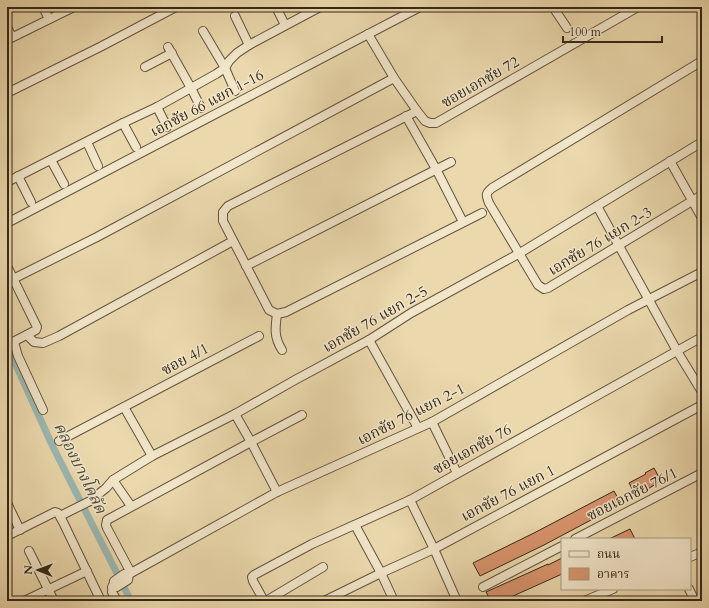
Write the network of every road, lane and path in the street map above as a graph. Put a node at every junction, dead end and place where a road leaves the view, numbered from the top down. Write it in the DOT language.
graph roads {
  1 [pos="43,7"];
  2 [pos="74,7"];
  3 [pos="176,7"];
  4 [pos="276,7"];
  5 [pos="320,7"];
  6 [pos="420,7"];
  7 [pos="554,7"];
  8 [pos="638,7"];
  9 [pos="235,16"];
  10 [pos="49,19"];
  11 [pos="285,25"];
  12 [pos="7,27"];
  13 [pos="567,28"];
  14 [pos="203,31"];
  15 [pos="368,34"];
  16 [pos="10,39"];
  17 [pos="249,45"];
  18 [pos="702,61"];
  19 [pos="145,67"];
  20 [pos="225,68"];
  21 [pos="394,78"];
  22 [pos="191,88"];
  23 [pos="235,91"];
  24 [pos="7,93"];
  25 [pos="157,107"];
  26 [pos="200,108"];
  27 [pos="417,111"];
  28 [pos="406,116"];
  29 [pos="123,123"];
  30 [pos="167,127"];
  31 [pos="87,142"];
  32 [pos="702,142"];
  33 [pos="136,147"];
  34 [pos="51,160"];
  35 [pos="670,161"];
  36 [pos="451,162"];
  37 [pos="98,166"];
  38 [pos="436,169"];
  39 [pos="18,176"];
  40 [pos="7,182"];
  41 [pos="64,184"];
  42 [pos="702,195"];
  43 [pos="692,201"];
  44 [pos="31,202"];
  45 [pos="597,206"];
  46 [pos="482,213"];
  47 [pos="702,218"];
  48 [pos="463,222"];
  49 [pos="7,223"];
  50 [pos="233,241"];
  51 [pos="619,245"];
  52 [pos="520,253"];
  53 [pos="7,266"];
  54 [pos="246,266"];
  55 [pos="702,272"];
  56 [pos="13,279"];
  57 [pos="649,299"];
  58 [pos="277,314"];
  59 [pos="26,335"];
  60 [pos="259,336"];
  61 [pos="702,337"];
  62 [pos="369,340"];
  63 [pos="11,343"];
  64 [pos="282,350"];
  65 [pos="678,351"];
  66 [pos="702,392"];
  67 [pos="702,405"];
  68 [pos="124,407"];
  69 [pos="43,410"];
  70 [pos="235,414"];
  71 [pos="302,415"];
  72 [pos="432,422"];
  73 [pos="418,428"];
  74 [pos="59,441"];
  75 [pos="251,442"];
  76 [pos="152,456"];
  77 [pos="457,473"];
  78 [pos="702,473"];
  79 [pos="113,480"];
  80 [pos="277,492"];
  81 [pos="410,500"];
  82 [pos="7,503"];
  83 [pos="130,506"];
  84 [pos="60,516"];
  85 [pos="355,525"];
  86 [pos="20,530"];
  87 [pos="7,536"];
  88 [pos="577,538"];
  89 [pos="561,547"];
  90 [pos="434,549"];
  91 [pos="29,551"];
  92 [pos="702,552"];
  93 [pos="691,557"];
  94 [pos="323,568"];
  95 [pos="87,571"];
  96 [pos="381,573"];
  97 [pos="128,575"];
  98 [pos="483,587"];
  99 [pos="48,589"];
  100 [pos="611,590"];
  101 [pos="690,590"];
  102 [pos="7,598"];
  103 [pos="8,601"];
  104 [pos="24,601"];
  105 [pos="54,601"];
  106 [pos="101,601"];
  107 [pos="117,601"];
  108 [pos="265,601"];
  109 [pos="324,601"];
  110 [pos="394,601"];
  111 [pos="457,601"];
  112 [pos="584,601"];
  113 [pos="695,601"];
  1 -- 10 [label="street"];
  2 -- 10 [label="street"];
  3 -- 24 [label="street"];
  4 -- 11 [label="street"];
  5 -- 11 [label="street"];
  6 -- 15 [label="street, เอกชัย 66 แยก 1-16"];
  7 -- 13 [label="street"];
  8 -- 27 [label="street, ซอยเอกชัย 72"];
  9 -- 17 [label="street"];
  10 -- 16 [label="street"];
  11 -- 17 [label="street"];
  12 -- 16 [label="street"];
  14 -- 20 [label="street"];
  15 -- 21 [label="street, ซอยเอกชัย 72"];
  15 -- 49 [label="street, เอกชัย 66 แยก 1-16"];
  17 -- 20 [label="street"];
  18 -- 52 [label="street, เอกชัย 76 แยก 2-3"];
  19 -- 22 [label="street"];
  20 -- 22 [label="street"];
  20 -- 23 [label="street"];
  21 -- 27 [label="street, ซอยเอกชัย 72"];
  21 -- 56 [label="street"];
  22 -- 25 [label="street"];
  22 -- 26 [label="street"];
  25 -- 29 [label="street"];
  25 -- 30 [label="street"];
  27 -- 28 [label="street"];
  28 -- 38 [label="street"];
  28 -- 50 [label="street"];
  29 -- 31 [label="street"];
  29 -- 33 [label="street"];
  31 -- 34 [label="street"];
  31 -- 37 [label="street"];
  32 -- 35 [label="street, เอกชัย 76 แยก 2-5"];
  34 -- 39 [label="street"];
  34 -- 41 [label="street"];
  35 -- 43 [label="street"];
  35 -- 45 [label="street, เอกชัย 76 แยก 2-5"];
  36 -- 38 [label="street"];
  38 -- 48 [label="street"];
  38 -- 54 [label="street"];
  39 -- 40 [label="street"];
  39 -- 44 [label="street"];
  42 -- 43 [label="street, เอกชัย 76 แยก 2-3"];
  43 -- 47 [label="street"];
  43 -- 51 [label="street, เอกชัย 76 แยก 2-3"];
  45 -- 51 [label="street"];
  45 -- 52 [label="street, เอกชัย 76 แยก 2-5"];
  46 -- 48 [label="street"];
  48 -- 58 [label="street"];
  50 -- 54 [label="street"];
  50 -- 59 [label="street"];
  51 -- 52 [label="street, เอกชัย 76 แยก 2-3"];
  51 -- 57 [label="street"];
  52 -- 62 [label="street, เอกชัย 76 แยก 2-5"];
  53 -- 56 [label="street"];
  54 -- 58 [label="street"];
  55 -- 57 [label="street, เอกชัย 76 แยก 2-1"];
  56 -- 59 [label="street"];
  57 -- 65 [label="street"];
  57 -- 72 [label="street, เอกชัย 76 แยก 2-1"];
  58 -- 64 [label="street"];
  59 -- 63 [label="street"];
  60 -- 68 [label="street, ซอย 4/1"];
  61 -- 65 [label="street, ซอยเอกชัย 76"];
  62 -- 70 [label="street, เอกชัย 76 แยก 2-5"];
  62 -- 73 [label="street"];
  63 -- 69 [label="street"];
  65 -- 66 [label="street"];
  65 -- 77 [label="street, ซอยเอกชัย 76"];
  67 -- 90 [label="street, เอกชัย 76 แยก 1"];
  68 -- 74 [label="street, ซอย 4/1"];
  68 -- 76 [label="street"];
  70 -- 75 [label="street"];
  70 -- 76 [label="street, เอกชัย 76 แยก 2-5"];
  71 -- 75 [label="street"];
  72 -- 73 [label="street, เอกชัย 76 แยก 2-1"];
  72 -- 77 [label="street"];
  73 -- 80 [label="street, เอกชัย 76 แยก 2-1"];
  75 -- 80 [label="street"];
  75 -- 83 [label="street"];
  76 -- 79 [label="street, เอกชัย 76 แยก 2-5"];
  77 -- 81 [label="street, ซอยเอกชัย 76"];
  78 -- 88 [label="street, ซอยเอกชัย 76/1"];
  79 -- 83 [label="street"];
  79 -- 84 [label="street, เอกชัย 76 แยก 2-5"];
  80 -- 97 [label="street, เอกชัย 76 แยก 2-1"];
  81 -- 85 [label="street, ซอยเอกชัย 76"];
  81 -- 90 [label="street"];
  82 -- 86 [label="street"];
  83 -- 97 [label="street"];
  84 -- 86 [label="street, เอกชัย 76 แยก 2-5"];
  84 -- 95 [label="street"];
  85 -- 96 [label="street"];
  85 -- 108 [label="street, ซอยเอกชัย 76"];
  86 -- 87 [label="street"];
  89 -- 98 [label="street"];
  90 -- 96 [label="street, เอกชัย 76 แยก 1"];
  90 -- 111 [label="street"];
  91 -- 99 [label="street"];
  92 -- 93 [label="street"];
  94 -- 108 [label="street"];
  95 -- 99 [label="street"];
  95 -- 106 [label="street"];
  96 -- 109 [label="street, เอกชัย 76 แยก 1"];
  96 -- 110 [label="street"];
  97 -- 107 [label="street, เอกชัย 76 แยก 2-1"];
  99 -- 104 [label="street"];
  99 -- 105 [label="street"];
  100 -- 112 [label="street"];
  101 -- 113 [label="street"];
  102 -- 103 [label="street"];
}
